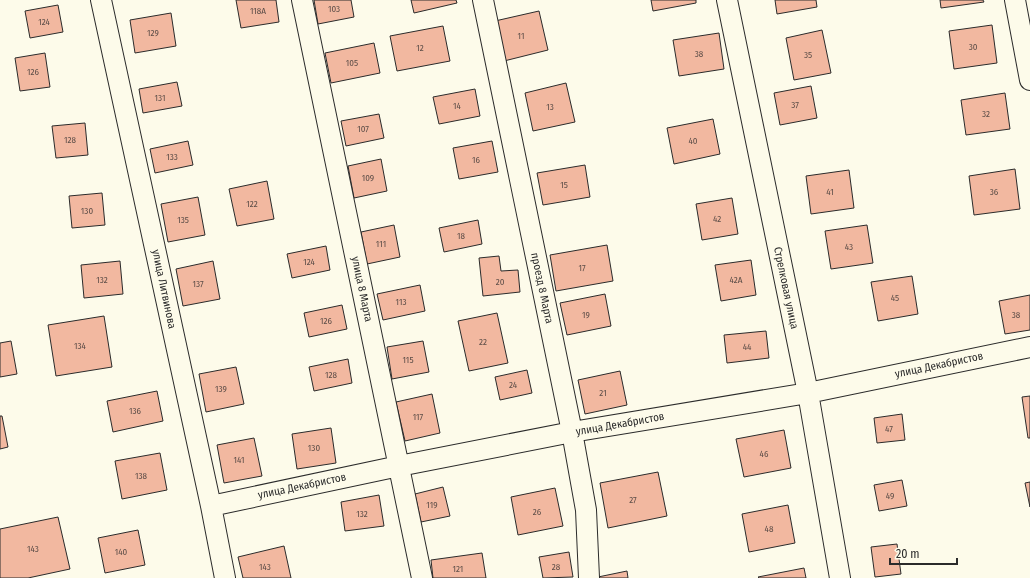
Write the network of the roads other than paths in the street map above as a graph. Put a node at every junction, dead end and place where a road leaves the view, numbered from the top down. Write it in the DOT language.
graph roads {
  1 [pos="101,0"];
  2 [pos="302,0"];
  3 [pos="483,0"];
  4 [pos="727,0"];
  5 [pos="1015,0"];
  6 [pos="1030,80"];
  7 [pos="1030,347"];
  8 [pos="808,393"];
  9 [pos="572,432"];
  10 [pos="399,466"];
  11 [pos="211,506"];
  12 [pos="219,577"];
  13 [pos="422,578"];
  14 [pos="589,578"];
  15 [pos="840,578"];
  1 -- 11 [label="street, улица Литвинова"];
  2 -- 10 [label="street, улица 8 Марта"];
  3 -- 9 [label="street, проезд 8 Марта"];
  4 -- 8 [label="street, Стрелковая улица"];
  5 -- 6 [label="street"];
  7 -- 8 [label="street, улица Декабристов"];
  8 -- 9 [label="street, улица Декабристов"];
  8 -- 15 [label="street, Стрелковая улица"];
  9 -- 10 [label="street, улица Декабристов"];
  9 -- 14 [label="street, проезд 8 Марта"];
  10 -- 11 [label="street, улица Декабристов"];
  10 -- 13 [label="street, улица 8 Марта"];
  11 -- 12 [label="street, улица Литвинова"];
}
